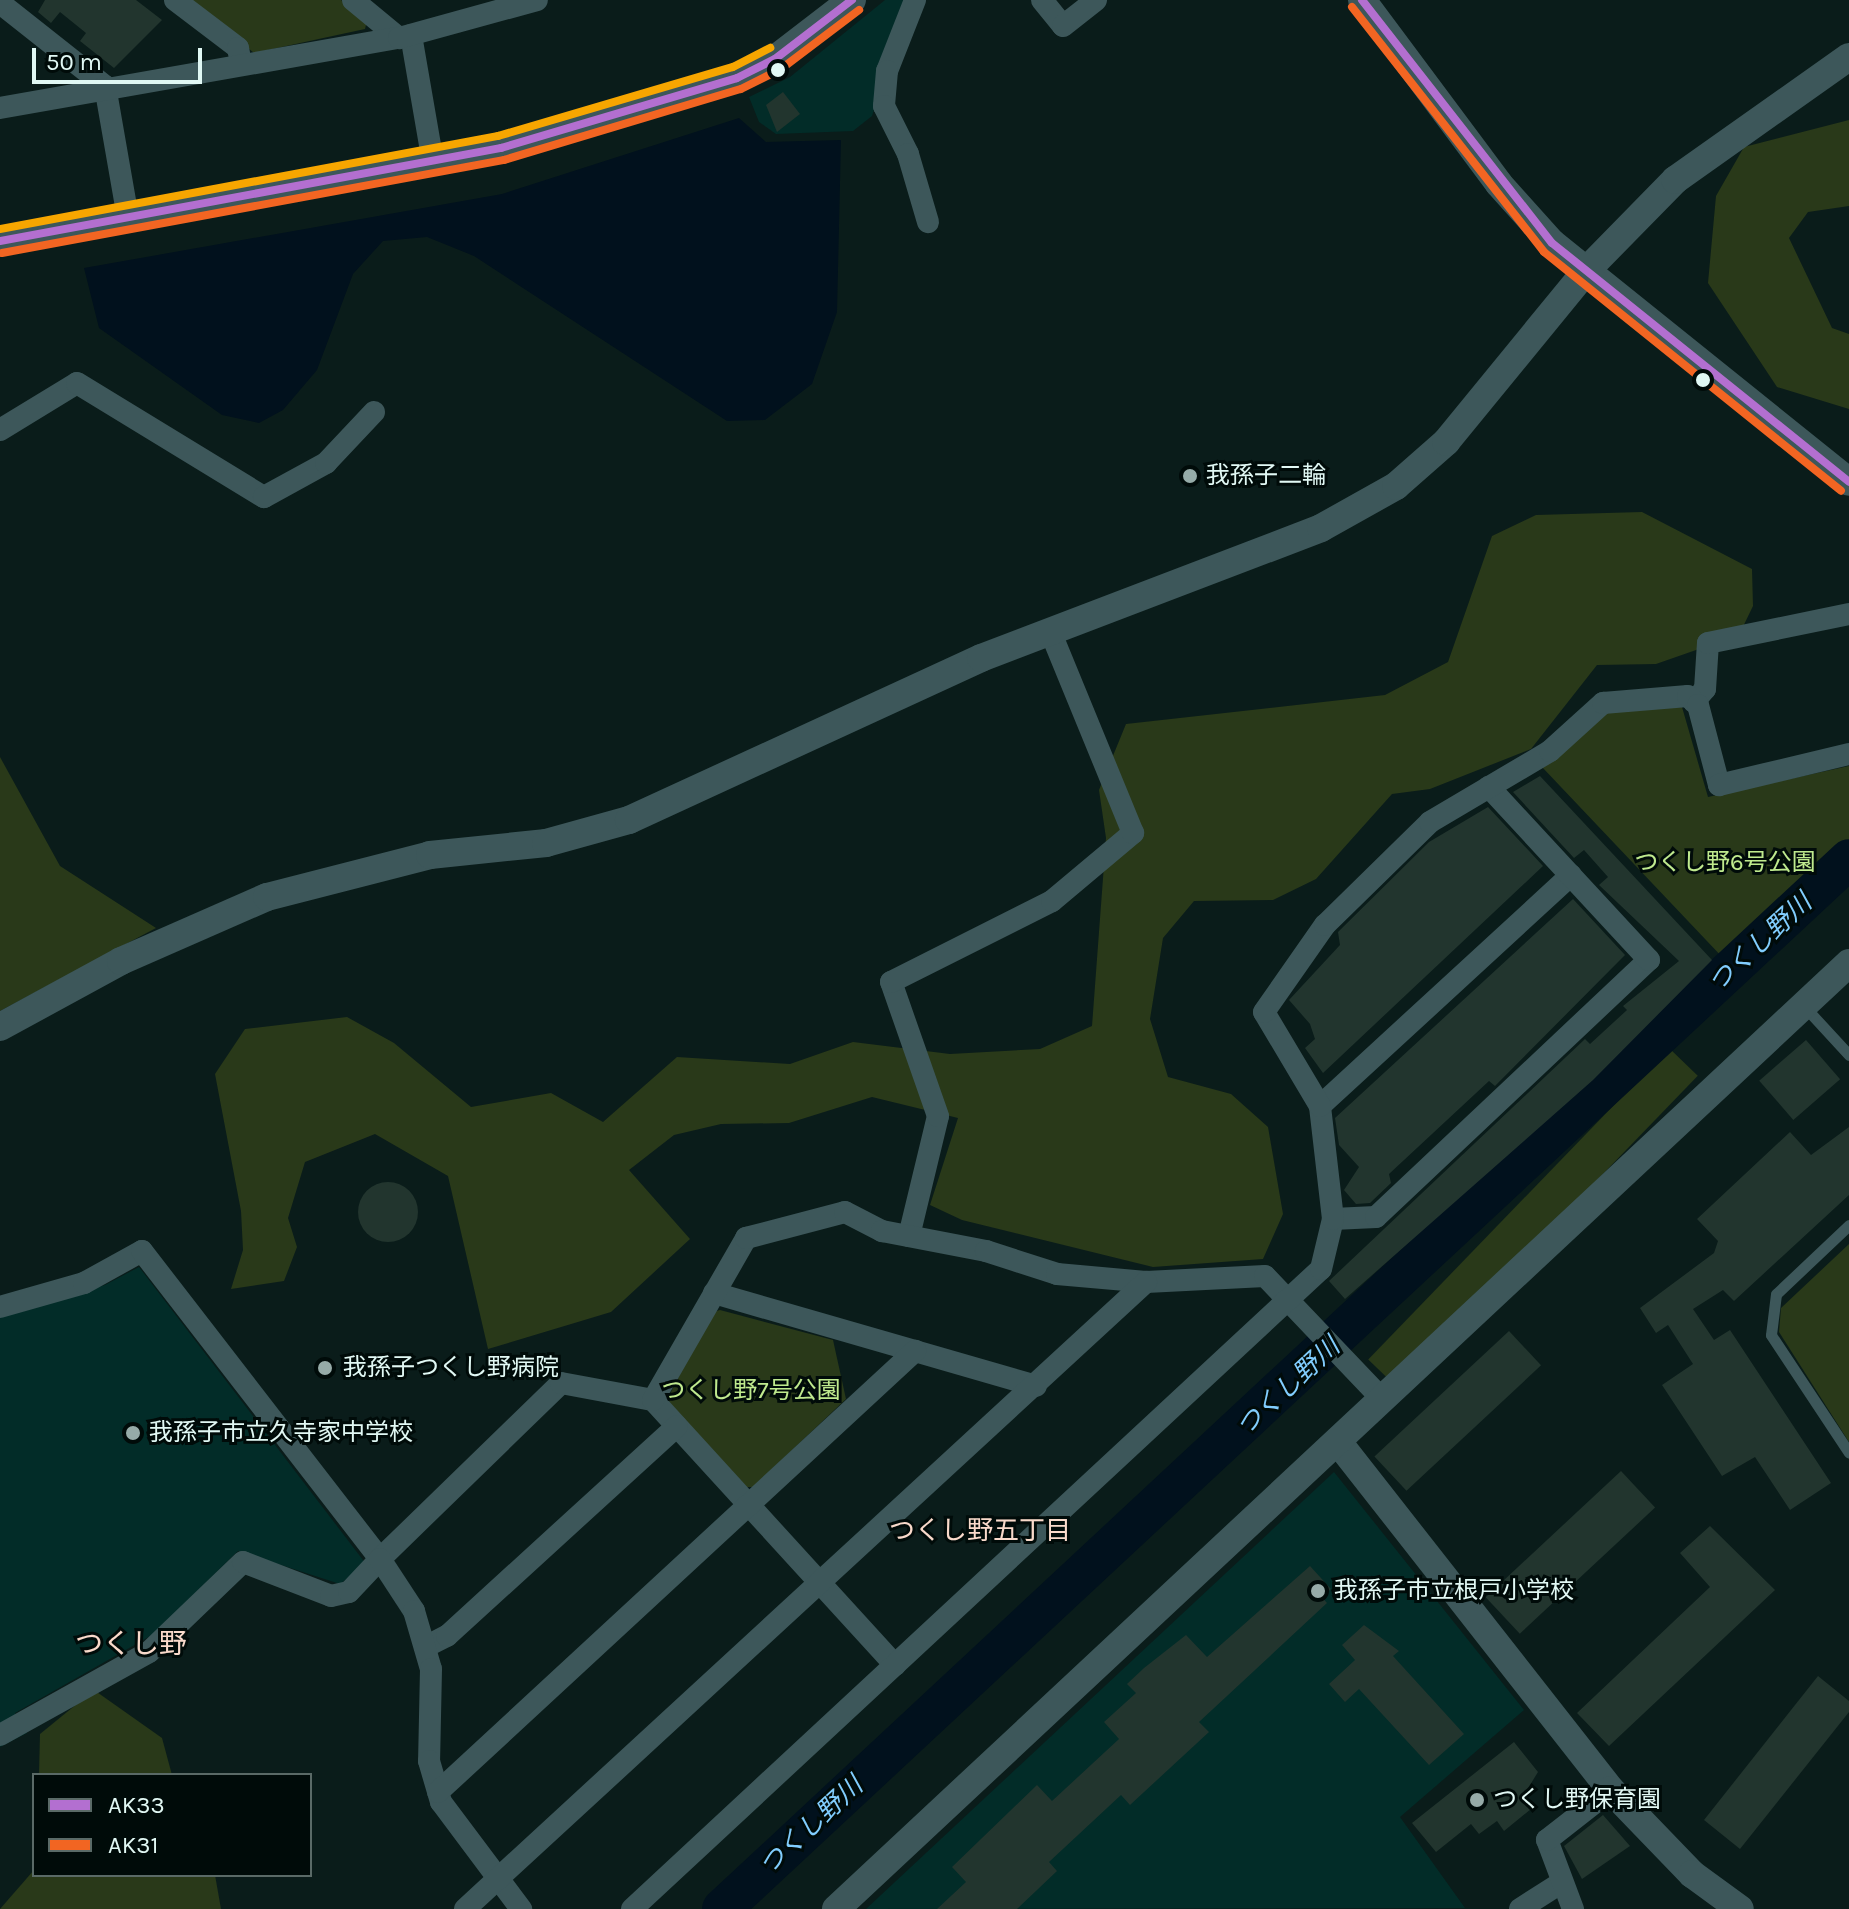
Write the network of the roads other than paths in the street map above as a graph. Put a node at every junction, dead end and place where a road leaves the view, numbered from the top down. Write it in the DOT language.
graph roads {
  1 [pos="175,0"];
  2 [pos="353,0"];
  3 [pos="537,0"];
  4 [pos="915,0"];
  5 [pos="1042,0"];
  6 [pos="1096,0"];
  7 [pos="1362,0"];
  8 [pos="0,3"];
  9 [pos="834,6"];
  10 [pos="405,36"];
  11 [pos="1849,57"];
  12 [pos="241,63"];
  13 [pos="105,86"];
  14 [pos="0,108"];
  15 [pos="433,163"];
  16 [pos="128,218"];
  17 [pos="928,222"];
  18 [pos="0,241"];
  19 [pos="1585,272"];
  20 [pos="374,412"];
  21 [pos="0,430"];
  22 [pos="1849,482"];
  23 [pos="1849,614"];
  24 [pos="1050,631"];
  25 [pos="1694,702"];
  26 [pos="1849,754"];
  27 [pos="1489,787"];
  28 [pos="1571,875"];
  29 [pos="1849,963"];
  30 [pos="1803,1005"];
  31 [pos="0,1027"];
  32 [pos="1849,1055"];
  33 [pos="1320,1106"];
  34 [pos="1333,1219"];
  35 [pos="1849,1225"];
  36 [pos="909,1236"];
  37 [pos="1146,1282"];
  38 [pos="714,1293"];
  39 [pos="1287,1299"];
  40 [pos="0,1307"];
  41 [pos="915,1351"];
  42 [pos="1036,1386"];
  43 [pos="1382,1399"];
  44 [pos="653,1400"];
  45 [pos="677,1426"];
  46 [pos="1338,1442"];
  47 [pos="1849,1453"];
  48 [pos="750,1504"];
  49 [pos="380,1559"];
  50 [pos="824,1585"];
  51 [pos="425,1647"];
  52 [pos="895,1665"];
  53 [pos="0,1735"];
  54 [pos="1611,1790"];
  55 [pos="438,1792"];
  56 [pos="499,1882"];
  57 [pos="1559,1884"];
  58 [pos="465,1909"];
  59 [pos="521,1909"];
  60 [pos="632,1909"];
  61 [pos="836,1909"];
  62 [pos="1520,1909"];
  63 [pos="1573,1909"];
  64 [pos="1740,1909"];
  1 -- 12 [label="street"];
  2 -- 10 [label="street"];
  3 -- 10 [label="street"];
  4 -- 17 [label="street"];
  5 -- 6 [label="street"];
  7 -- 19 [label="street"];
  8 -- 13 [label="street"];
  9 -- 15 [label="street"];
  10 -- 12 [label="street"];
  10 -- 15 [label="street"];
  11 -- 19 [label="street"];
  12 -- 13 [label="street"];
  13 -- 14 [label="street"];
  13 -- 16 [label="street"];
  15 -- 16 [label="street"];
  16 -- 18 [label="street"];
  19 -- 22 [label="street"];
  19 -- 24 [label="street"];
  20 -- 21 [label="street"];
  23 -- 25 [label="street"];
  24 -- 31 [label="street"];
  24 -- 36 [label="street"];
  25 -- 26 [label="street"];
  25 -- 27 [label="street"];
  27 -- 28 [label="street"];
  27 -- 33 [label="street"];
  28 -- 33 [label="street"];
  28 -- 34 [label="street"];
  29 -- 30 [label="street"];
  30 -- 32 [label="lane"];
  30 -- 43 [label="street"];
  33 -- 34 [label="street"];
  34 -- 39 [label="street"];
  35 -- 47 [label="lane"];
  36 -- 37 [label="street"];
  36 -- 38 [label="street"];
  37 -- 39 [label="street"];
  37 -- 42 [label="street"];
  38 -- 41 [label="street"];
  38 -- 44 [label="street"];
  39 -- 43 [label="street"];
  39 -- 52 [label="street"];
  40 -- 49 [label="street"];
  41 -- 42 [label="street"];
  41 -- 48 [label="street"];
  42 -- 50 [label="street"];
  43 -- 46 [label="street"];
  44 -- 45 [label="street"];
  44 -- 49 [label="street"];
  45 -- 48 [label="street"];
  45 -- 51 [label="street"];
  46 -- 54 [label="street"];
  46 -- 61 [label="street"];
  48 -- 50 [label="street"];
  48 -- 55 [label="street"];
  49 -- 51 [label="street"];
  49 -- 53 [label="street"];
  50 -- 52 [label="street"];
  50 -- 56 [label="street"];
  51 -- 55 [label="street"];
  52 -- 60 [label="street"];
  54 -- 57 [label="street"];
  54 -- 64 [label="street"];
  55 -- 56 [label="street"];
  56 -- 58 [label="street"];
  56 -- 59 [label="street"];
  57 -- 62 [label="street"];
  57 -- 63 [label="street"];
}
